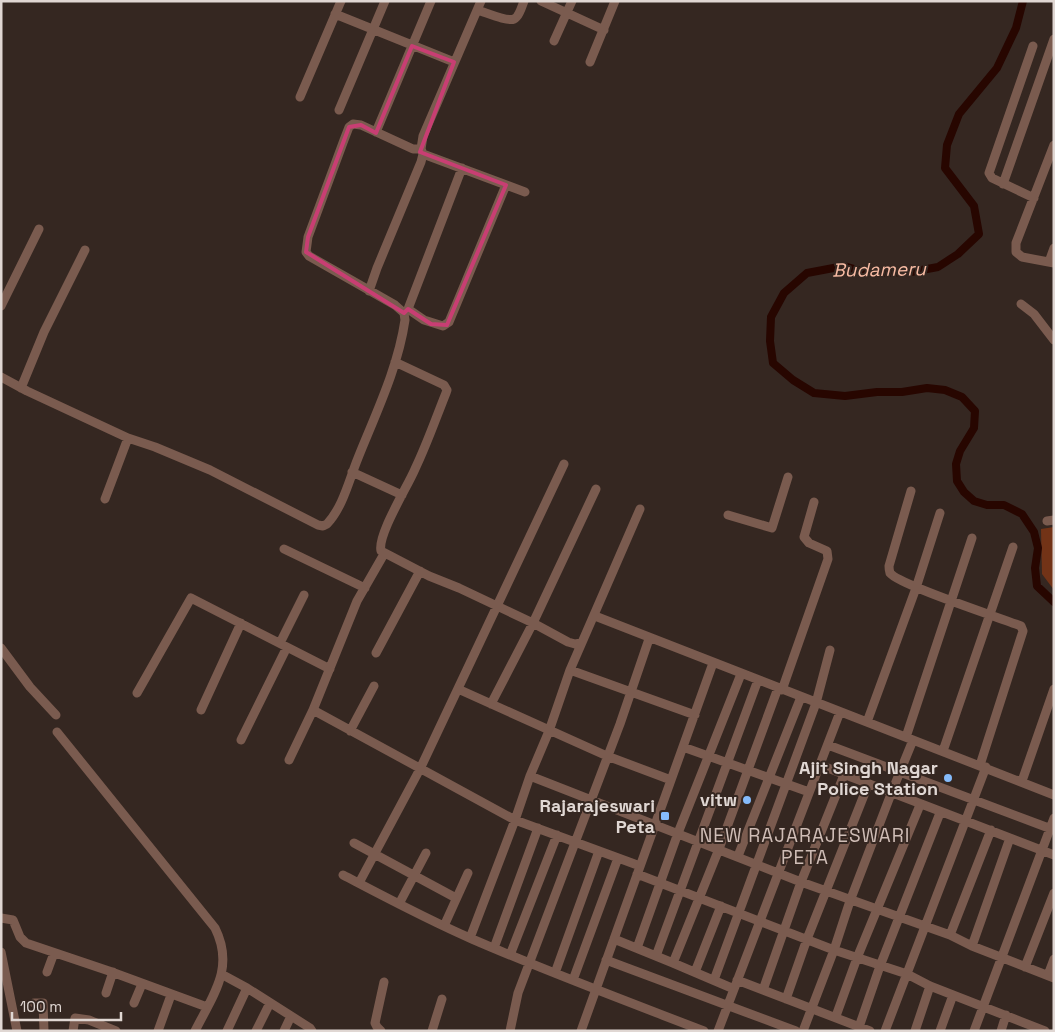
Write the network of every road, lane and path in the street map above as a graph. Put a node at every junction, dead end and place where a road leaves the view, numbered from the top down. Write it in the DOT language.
graph roads {
  1 [pos="340,1"];
  2 [pos="385,1"];
  3 [pos="431,1"];
  4 [pos="524,1"];
  5 [pos="541,1"];
  6 [pos="572,1"];
  7 [pos="616,1"];
  8 [pos="479,5"];
  9 [pos="567,13"];
  10 [pos="335,14"];
  11 [pos="372,30"];
  12 [pos="604,30"];
  13 [pos="1054,39"];
  14 [pos="554,41"];
  15 [pos="412,46"];
  16 [pos="1033,46"];
  17 [pos="454,62"];
  18 [pos="590,62"];
  19 [pos="300,97"];
  20 [pos="338,110"];
  21 [pos="376,132"];
  22 [pos="1054,145"];
  23 [pos="422,151"];
  24 [pos="462,168"];
  25 [pos="1003,184"];
  26 [pos="506,185"];
  27 [pos="525,192"];
  28 [pos="1034,198"];
  29 [pos="39,229"];
  30 [pos="1054,248"];
  31 [pos="85,250"];
  32 [pos="1051,262"];
  33 [pos="369,291"];
  34 [pos="1021,304"];
  35 [pos="1,306"];
  36 [pos="406,311"];
  37 [pos="1054,340"];
  38 [pos="395,362"];
  39 [pos="1,377"];
  40 [pos="21,388"];
  41 [pos="128,438"];
  42 [pos="564,464"];
  43 [pos="352,472"];
  44 [pos="788,478"];
  45 [pos="596,489"];
  46 [pos="911,491"];
  47 [pos="402,495"];
  48 [pos="105,499"];
  49 [pos="814,502"];
  50 [pos="640,510"];
  51 [pos="940,513"];
  52 [pos="728,515"];
  53 [pos="972,538"];
  54 [pos="1013,547"];
  55 [pos="284,549"];
  56 [pos="384,554"];
  57 [pos="420,571"];
  58 [pos="365,588"];
  59 [pos="916,588"];
  60 [pos="304,595"];
  61 [pos="952,601"];
  62 [pos="497,606"];
  63 [pos="989,614"];
  64 [pos="595,616"];
  65 [pos="241,623"];
  66 [pos="533,623"];
  67 [pos="649,638"];
  68 [pos="581,643"];
  69 [pos="284,645"];
  70 [pos="1,648"];
  71 [pos="830,650"];
  72 [pos="376,653"];
  73 [pos="713,663"];
  74 [pos="330,669"];
  75 [pos="570,670"];
  76 [pos="741,674"];
  77 [pos="758,680"];
  78 [pos="374,686"];
  79 [pos="458,688"];
  80 [pos="780,689"];
  81 [pos="1054,689"];
  82 [pos="631,692"];
  83 [pos="137,693"];
  84 [pos="801,697"];
  85 [pos="816,703"];
  86 [pos="491,704"];
  87 [pos="201,710"];
  88 [pos="313,710"];
  89 [pos="840,712"];
  90 [pos="695,714"];
  91 [pos="56,715"];
  92 [pos="867,722"];
  93 [pos="350,731"];
  94 [pos="549,731"];
  95 [pos="57,732"];
  96 [pos="910,738"];
  97 [pos="241,740"];
  98 [pos="828,745"];
  99 [pos="683,747"];
  100 [pos="943,751"];
  101 [pos="709,755"];
  102 [pos="607,756"];
  103 [pos="290,760"];
  104 [pos="728,763"];
  105 [pos="820,765"];
  106 [pos="983,766"];
  107 [pos="420,769"];
  108 [pos="749,770"];
  109 [pos="900,771"];
  110 [pos="844,775"];
  111 [pos="530,776"];
  112 [pos="769,778"];
  113 [pos="671,780"];
  114 [pos="1022,781"];
  115 [pos="787,784"];
  116 [pos="868,785"];
  117 [pos="809,792"];
  118 [pos="891,794"];
  119 [pos="1054,795"];
  120 [pos="974,799"];
  121 [pos="591,800"];
  122 [pos="920,805"];
  123 [pos="940,813"];
  124 [pos="1054,818"];
  125 [pos="515,820"];
  126 [pos="965,822"];
  127 [pos="655,824"];
  128 [pos="538,828"];
  129 [pos="1052,829"];
  130 [pos="991,830"];
  131 [pos="678,833"];
  132 [pos="557,835"];
  133 [pos="1010,838"];
  134 [pos="698,841"];
  135 [pos="574,842"];
  136 [pos="354,843"];
  137 [pos="719,849"];
  138 [pos="1042,850"];
  139 [pos="599,851"];
  140 [pos="426,853"];
  141 [pos="375,854"];
  142 [pos="1054,855"];
  143 [pos="738,856"];
  144 [pos="618,858"];
  145 [pos="756,863"];
  146 [pos="639,870"];
  147 [pos="468,873"];
  148 [pos="778,873"];
  149 [pos="343,875"];
  150 [pos="414,875"];
  151 [pos="801,882"];
  152 [pos="359,883"];
  153 [pos="660,883"];
  154 [pos="826,890"];
  155 [pos="679,891"];
  156 [pos="1054,893"];
  157 [pos="456,898"];
  158 [pos="700,898"];
  159 [pos="850,901"];
  160 [pos="400,904"];
  161 [pos="721,906"];
  162 [pos="877,909"];
  163 [pos="739,913"];
  164 [pos="901,917"];
  165 [pos="1,918"];
  166 [pos="760,921"];
  167 [pos="444,926"];
  168 [pos="924,926"];
  169 [pos="784,930"];
  170 [pos="950,935"];
  171 [pos="470,938"];
  172 [pos="614,939"];
  173 [pos="807,939"];
  174 [pos="972,946"];
  175 [pos="494,948"];
  176 [pos="637,948"];
  177 [pos="834,950"];
  178 [pos="1,952"];
  179 [pos="54,953"];
  180 [pos="510,955"];
  181 [pos="656,956"];
  182 [pos="1001,957"];
  183 [pos="857,958"];
  184 [pos="1054,959"];
  185 [pos="606,960"];
  186 [pos="530,963"];
  187 [pos="674,963"];
  188 [pos="880,966"];
  189 [pos="1025,966"];
  190 [pos="47,972"];
  191 [pos="113,972"];
  192 [pos="695,972"];
  193 [pos="555,973"];
  194 [pos="907,974"];
  195 [pos="222,975"];
  196 [pos="1051,976"];
  197 [pos="573,980"];
  198 [pos="714,980"];
  199 [pos="384,982"];
  200 [pos="142,984"];
  201 [pos="736,984"];
  202 [pos="930,986"];
  203 [pos="247,988"];
  204 [pos="596,990"];
  205 [pos="763,990"];
  206 [pos="106,993"];
  207 [pos="171,995"];
  208 [pos="953,995"];
  209 [pos="786,999"];
  210 [pos="442,1000"];
  211 [pos="34,1003"];
  212 [pos="134,1003"];
  213 [pos="270,1003"];
  214 [pos="728,1005"];
  215 [pos="207,1007"];
  216 [pos="983,1007"];
  217 [pos="811,1009"];
  218 [pos="1006,1015"];
  219 [pos="291,1016"];
  220 [pos="836,1016"];
  221 [pos="859,1027"];
  222 [pos="1029,1028"];
  223 [pos="112,1030"];
  224 [pos="17,1031"];
  225 [pos="44,1031"];
  226 [pos="73,1031"];
  227 [pos="158,1031"];
  228 [pos="195,1031"];
  229 [pos="227,1031"];
  230 [pos="256,1031"];
  231 [pos="284,1031"];
  232 [pos="312,1031"];
  233 [pos="382,1031"];
  234 [pos="432,1031"];
  235 [pos="510,1031"];
  236 [pos="581,1031"];
  237 [pos="704,1031"];
  238 [pos="718,1031"];
  239 [pos="796,1031"];
  240 [pos="803,1031"];
  241 [pos="870,1031"];
  242 [pos="885,1031"];
  243 [pos="915,1031"];
  244 [pos="940,1031"];
  245 [pos="974,1031"];
  246 [pos="1001,1031"];
  247 [pos="1045,1031"];
  1 -- 10 [label="street"];
  2 -- 11 [label="street"];
  3 -- 15 [label="street"];
  4 -- 8 [label="street"];
  5 -- 9 [label="street"];
  6 -- 9 [label="street"];
  7 -- 12 [label="street"];
  8 -- 17 [label="street"];
  9 -- 12 [label="street"];
  9 -- 14 [label="street"];
  10 -- 11 [label="street"];
  10 -- 19 [label="street"];
  11 -- 15 [label="street"];
  11 -- 20 [label="street"];
  12 -- 18 [label="street"];
  13 -- 25 [label="street"];
  15 -- 17 [label="street"];
  15 -- 21 [label="street"];
  16 -- 25 [label="street"];
  17 -- 23 [label="street"];
  21 -- 23 [label="street"];
  21 -- 33 [label="street"];
  22 -- 28 [label="street"];
  23 -- 24 [label="street"];
  23 -- 33 [label="street"];
  24 -- 26 [label="street"];
  24 -- 36 [label="street"];
  25 -- 28 [label="street"];
  26 -- 27 [label="street"];
  26 -- 36 [label="street"];
  28 -- 32 [label="street"];
  29 -- 35 [label="street"];
  30 -- 32 [label="street"];
  31 -- 40 [label="street"];
  33 -- 36 [label="street"];
  34 -- 37 [label="street"];
  36 -- 38 [label="street"];
  38 -- 43 [label="street"];
  38 -- 47 [label="street"];
  39 -- 40 [label="street"];
  40 -- 41 [label="street"];
  41 -- 43 [label="street"];
  41 -- 48 [label="street"];
  42 -- 62 [label="street"];
  43 -- 47 [label="street"];
  44 -- 52 [label="street"];
  45 -- 66 [label="street"];
  46 -- 59 [label="street"];
  47 -- 56 [label="street"];
  49 -- 80 [label="street"];
  50 -- 64 [label="street"];
  51 -- 59 [label="street"];
  53 -- 61 [label="street"];
  54 -- 63 [label="street"];
  55 -- 58 [label="street"];
  56 -- 57 [label="street"];
  56 -- 58 [label="street"];
  57 -- 62 [label="street"];
  57 -- 72 [label="street"];
  58 -- 74 [label="street"];
  59 -- 61 [label="street"];
  59 -- 92 [label="street"];
  60 -- 69 [label="street"];
  61 -- 63 [label="street"];
  61 -- 96 [label="street"];
  62 -- 66 [label="street"];
  62 -- 79 [label="street"];
  63 -- 100 [label="street"];
  63 -- 106 [label="street"];
  64 -- 67 [label="street"];
  64 -- 68 [label="street"];
  65 -- 69 [label="street"];
  65 -- 83 [label="street"];
  65 -- 87 [label="street"];
  66 -- 68 [label="street"];
  66 -- 86 [label="street"];
  67 -- 73 [label="street"];
  67 -- 82 [label="street"];
  68 -- 75 [label="street"];
  69 -- 74 [label="street"];
  69 -- 97 [label="street"];
  70 -- 91 [label="street"];
  71 -- 85 [label="street"];
  73 -- 76 [label="street"];
  73 -- 90 [label="street"];
  74 -- 88 [label="street"];
  75 -- 82 [label="street"];
  75 -- 94 [label="street"];
  76 -- 77 [label="street"];
  76 -- 101 [label="street"];
  77 -- 80 [label="street"];
  77 -- 104 [label="street"];
  78 -- 93 [label="street"];
  79 -- 86 [label="street"];
  79 -- 107 [label="street"];
  80 -- 84 [label="street"];
  80 -- 108 [label="street"];
  81 -- 114 [label="street"];
  82 -- 90 [label="street"];
  82 -- 102 [label="street"];
  84 -- 85 [label="street"];
  84 -- 112 [label="street"];
  85 -- 89 [label="street"];
  85 -- 115 [label="street"];
  86 -- 94 [label="street"];
  88 -- 93 [label="street"];
  88 -- 103 [label="street"];
  89 -- 92 [label="street"];
  89 -- 98 [label="street"];
  90 -- 99 [label="street"];
  92 -- 96 [label="street"];
  93 -- 107 [label="street"];
  94 -- 102 [label="street"];
  94 -- 111 [label="street"];
  95 -- 195 [label="street"];
  96 -- 100 [label="street"];
  96 -- 109 [label="street"];
  98 -- 105 [label="street"];
  98 -- 109 [label="street"];
  99 -- 101 [label="street"];
  99 -- 113 [label="street"];
  100 -- 106 [label="street"];
  101 -- 104 [label="street"];
  101 -- 131 [label="street"];
  102 -- 113 [label="street"];
  102 -- 121 [label="street"];
  104 -- 108 [label="street"];
  104 -- 134 [label="street"];
  105 -- 110 [label="street"];
  105 -- 117 [label="street"];
  106 -- 114 [label="street"];
  106 -- 120 [label="street"];
  107 -- 125 [label="street"];
  107 -- 141 [label="street"];
  108 -- 112 [label="street"];
  108 -- 137 [label="street"];
  109 -- 118 [label="street"];
  109 -- 120 [label="street"];
  110 -- 116 [label="street"];
  110 -- 151 [label="street"];
  111 -- 121 [label="street"];
  111 -- 125 [label="street"];
  112 -- 115 [label="street"];
  112 -- 143 [label="street"];
  113 -- 127 [label="street"];
  114 -- 119 [label="street"];
  115 -- 117 [label="street"];
  115 -- 145 [label="street"];
  116 -- 118 [label="street"];
  116 -- 154 [label="street"];
  117 -- 148 [label="street"];
  118 -- 122 [label="street"];
  118 -- 159 [label="street"];
  120 -- 126 [label="street"];
  120 -- 129 [label="street"];
  121 -- 127 [label="street"];
  121 -- 135 [label="street"];
  122 -- 123 [label="street"];
  122 -- 162 [label="street"];
  123 -- 126 [label="street"];
  123 -- 164 [label="street"];
  124 -- 129 [label="street"];
  125 -- 128 [label="street"];
  125 -- 171 [label="street"];
  126 -- 130 [label="street"];
  126 -- 168 [label="street"];
  127 -- 131 [label="street"];
  127 -- 146 [label="street"];
  128 -- 132 [label="street"];
  128 -- 175 [label="street"];
  129 -- 138 [label="street"];
  130 -- 133 [label="street"];
  130 -- 170 [label="street"];
  131 -- 134 [label="street"];
  131 -- 153 [label="street"];
  132 -- 135 [label="street"];
  132 -- 180 [label="street"];
  133 -- 138 [label="street"];
  133 -- 174 [label="street"];
  134 -- 137 [label="street"];
  134 -- 155 [label="street"];
  135 -- 139 [label="street"];
  135 -- 186 [label="street"];
  136 -- 141 [label="street"];
  137 -- 143 [label="street"];
  137 -- 158 [label="street"];
  138 -- 142 [label="street"];
  138 -- 182 [label="street"];
  139 -- 144 [label="street"];
  139 -- 193 [label="street"];
  140 -- 150 [label="street"];
  141 -- 150 [label="street"];
  141 -- 152 [label="street"];
  143 -- 145 [label="street"];
  144 -- 146 [label="street"];
  144 -- 197 [label="street"];
  145 -- 148 [label="street"];
  145 -- 163 [label="street"];
  146 -- 153 [label="street"];
  146 -- 172 [label="street"];
  147 -- 157 [label="street"];
  148 -- 151 [label="street"];
  148 -- 166 [label="street"];
  149 -- 152 [label="street"];
  150 -- 157 [label="street"];
  150 -- 160 [label="street"];
  151 -- 154 [label="street"];
  151 -- 169 [label="street"];
  152 -- 160 [label="street"];
  153 -- 155 [label="street"];
  153 -- 176 [label="street"];
  154 -- 159 [label="street"];
  154 -- 173 [label="street"];
  155 -- 158 [label="street"];
  155 -- 181 [label="street"];
  156 -- 189 [label="street"];
  157 -- 167 [label="street"];
  158 -- 161 [label="street"];
  158 -- 187 [label="street"];
  159 -- 162 [label="street"];
  159 -- 177 [label="street"];
  160 -- 167 [label="street"];
  161 -- 163 [label="street"];
  161 -- 192 [label="street"];
  162 -- 164 [label="street"];
  162 -- 183 [label="street"];
  163 -- 166 [label="street"];
  163 -- 198 [label="street"];
  164 -- 168 [label="street"];
  164 -- 188 [label="street"];
  165 -- 179 [label="street"];
  166 -- 169 [label="street"];
  166 -- 201 [label="street"];
  167 -- 171 [label="street"];
  168 -- 170 [label="street"];
  168 -- 194 [label="street"];
  169 -- 173 [label="street"];
  169 -- 205 [label="street"];
  170 -- 174 [label="street"];
  171 -- 175 [label="street"];
  172 -- 176 [label="street"];
  172 -- 185 [label="street"];
  173 -- 177 [label="street"];
  173 -- 209 [label="street"];
  174 -- 182 [label="street"];
  175 -- 180 [label="street"];
  176 -- 181 [label="street"];
  177 -- 183 [label="street"];
  177 -- 217 [label="street"];
  178 -- 224 [label="street"];
  179 -- 190 [label="street"];
  179 -- 191 [label="street"];
  180 -- 186 [label="street"];
  181 -- 187 [label="street"];
  182 -- 189 [label="street"];
  182 -- 216 [label="street"];
  183 -- 188 [label="street"];
  183 -- 220 [label="street"];
  184 -- 196 [label="street"];
  185 -- 204 [label="street"];
  185 -- 214 [label="street"];
  186 -- 193 [label="street"];
  186 -- 235 [label="street"];
  187 -- 192 [label="street"];
  188 -- 194 [label="street"];
  188 -- 221 [label="street"];
  189 -- 196 [label="street"];
  191 -- 200 [label="street"];
  191 -- 206 [label="street"];
  192 -- 198 [label="street"];
  193 -- 197 [label="street"];
  194 -- 202 [label="street"];
  194 -- 242 [label="street"];
  195 -- 203 [label="street"];
  195 -- 215 [label="street"];
  197 -- 204 [label="street"];
  198 -- 201 [label="street"];
  199 -- 233 [label="street"];
  200 -- 207 [label="street"];
  200 -- 212 [label="street"];
  201 -- 205 [label="street"];
  201 -- 214 [label="street"];
  202 -- 208 [label="street"];
  202 -- 243 [label="street"];
  203 -- 213 [label="street"];
  203 -- 229 [label="street"];
  204 -- 236 [label="street"];
  204 -- 237 [label="street"];
  205 -- 209 [label="street"];
  207 -- 215 [label="street"];
  207 -- 227 [label="street"];
  208 -- 216 [label="street"];
  208 -- 244 [label="street"];
  209 -- 217 [label="street"];
  210 -- 234 [label="street"];
  211 -- 225 [label="street"];
  213 -- 219 [label="street"];
  213 -- 230 [label="street"];
  214 -- 238 [label="street"];
  214 -- 239 [label="street"];
  215 -- 228 [label="street"];
  216 -- 218 [label="street"];
  216 -- 245 [label="street"];
  217 -- 220 [label="street"];
  217 -- 240 [label="street"];
  218 -- 222 [label="street"];
  218 -- 246 [label="street"];
  219 -- 231 [label="street"];
  219 -- 232 [label="street"];
  220 -- 221 [label="street"];
  221 -- 241 [label="street"];
  222 -- 247 [label="street"];
  223 -- 226 [label="street"];
}
